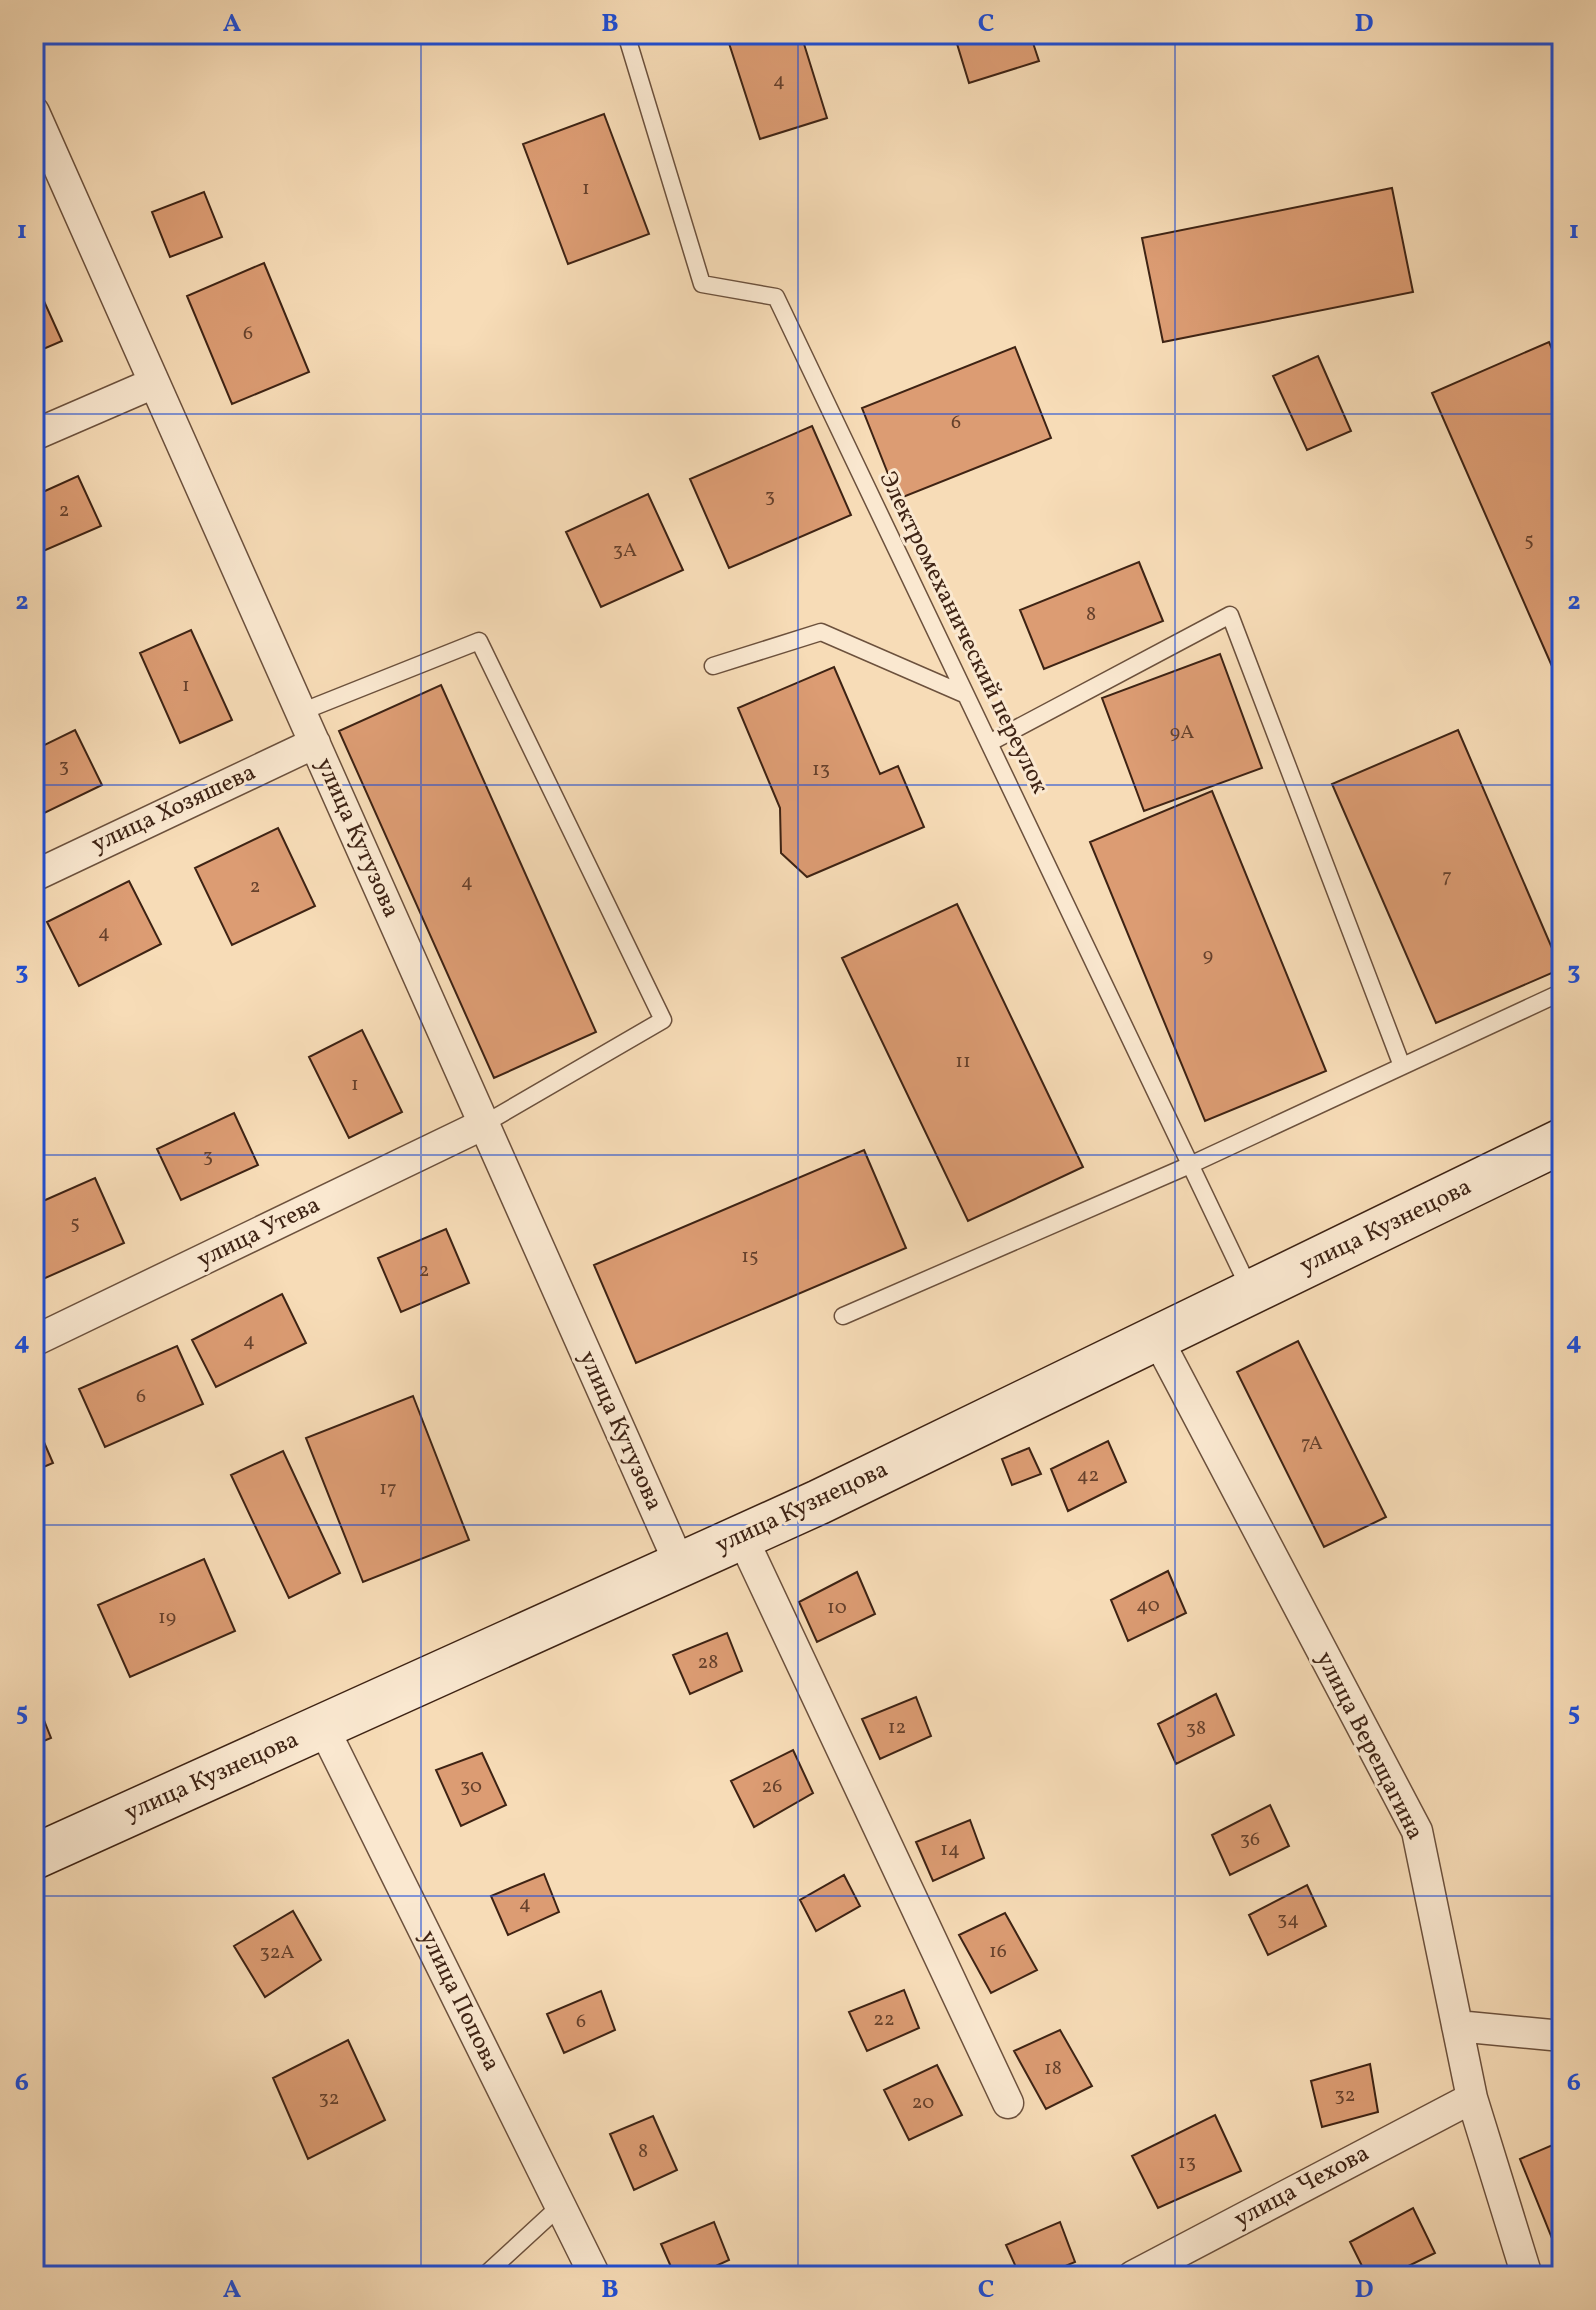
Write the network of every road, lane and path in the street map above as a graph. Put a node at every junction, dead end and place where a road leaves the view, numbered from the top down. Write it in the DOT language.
graph roads {
  1 [pos="626,34"];
  2 [pos="34,112"];
  3 [pos="154,383"];
  4 [pos="34,435"];
  5 [pos="713,666"];
  6 [pos="966,695"];
  7 [pos="301,712"];
  8 [pos="315,743"];
  9 [pos="989,743"];
  10 [pos="34,876"];
  11 [pos="1562,992"];
  12 [pos="1402,1066"];
  13 [pos="484,1124"];
  14 [pos="1562,1141"];
  15 [pos="1190,1165"];
  16 [pos="1251,1292"];
  17 [pos="843,1316"];
  18 [pos="1157,1338"];
  19 [pos="34,1341"];
  20 [pos="742,1537"];
  21 [pos="680,1565"];
  22 [pos="323,1727"];
  23 [pos="34,1857"];
  24 [pos="1457,2026"];
  25 [pos="1562,2036"];
  26 [pos="1472,2098"];
  27 [pos="1008,2103"];
  28 [pos="560,2206"];
  29 [pos="484,2276"];
  30 [pos="595,2276"];
  31 [pos="1133,2276"];
  32 [pos="1527,2276"];
  1 -- 6 [label="lane, Электромеханический переулок"];
  2 -- 3 [label="street, улица Кутузова"];
  3 -- 4 [label="street"];
  3 -- 7 [label="street, улица Кутузова"];
  5 -- 6 [label="lane"];
  6 -- 9 [label="lane, Электромеханический переулок"];
  7 -- 8 [label="street, улица Кутузова"];
  7 -- 13 [label="lane"];
  8 -- 10 [label="street, улица Хозяшева"];
  8 -- 13 [label="street, улица Кутузова"];
  9 -- 12 [label="lane"];
  9 -- 15 [label="lane, Электромеханический переулок"];
  11 -- 12 [label="lane"];
  12 -- 15 [label="lane"];
  13 -- 19 [label="street, улица Утева"];
  13 -- 21 [label="street, улица Кутузова"];
  14 -- 16 [label="main road, улица Кузнецова"];
  15 -- 16 [label="lane, Электромеханический переулок"];
  15 -- 17 [label="lane"];
  16 -- 18 [label="main road, улица Кузнецова"];
  18 -- 20 [label="main road, улица Кузнецова"];
  18 -- 24 [label="street, улица Верещагина"];
  20 -- 21 [label="main road, улица Кузнецова"];
  20 -- 27 [label="street"];
  21 -- 22 [label="main road, улица Кузнецова"];
  22 -- 23 [label="main road, улица Кузнецова"];
  22 -- 28 [label="street, улица Попова"];
  24 -- 25 [label="street"];
  24 -- 26 [label="street, улица Верещагина"];
  26 -- 31 [label="street, улица Чехова"];
  26 -- 32 [label="street, улица Верещагина"];
  28 -- 29 [label="lane"];
  28 -- 30 [label="street, улица Попова"];
}
